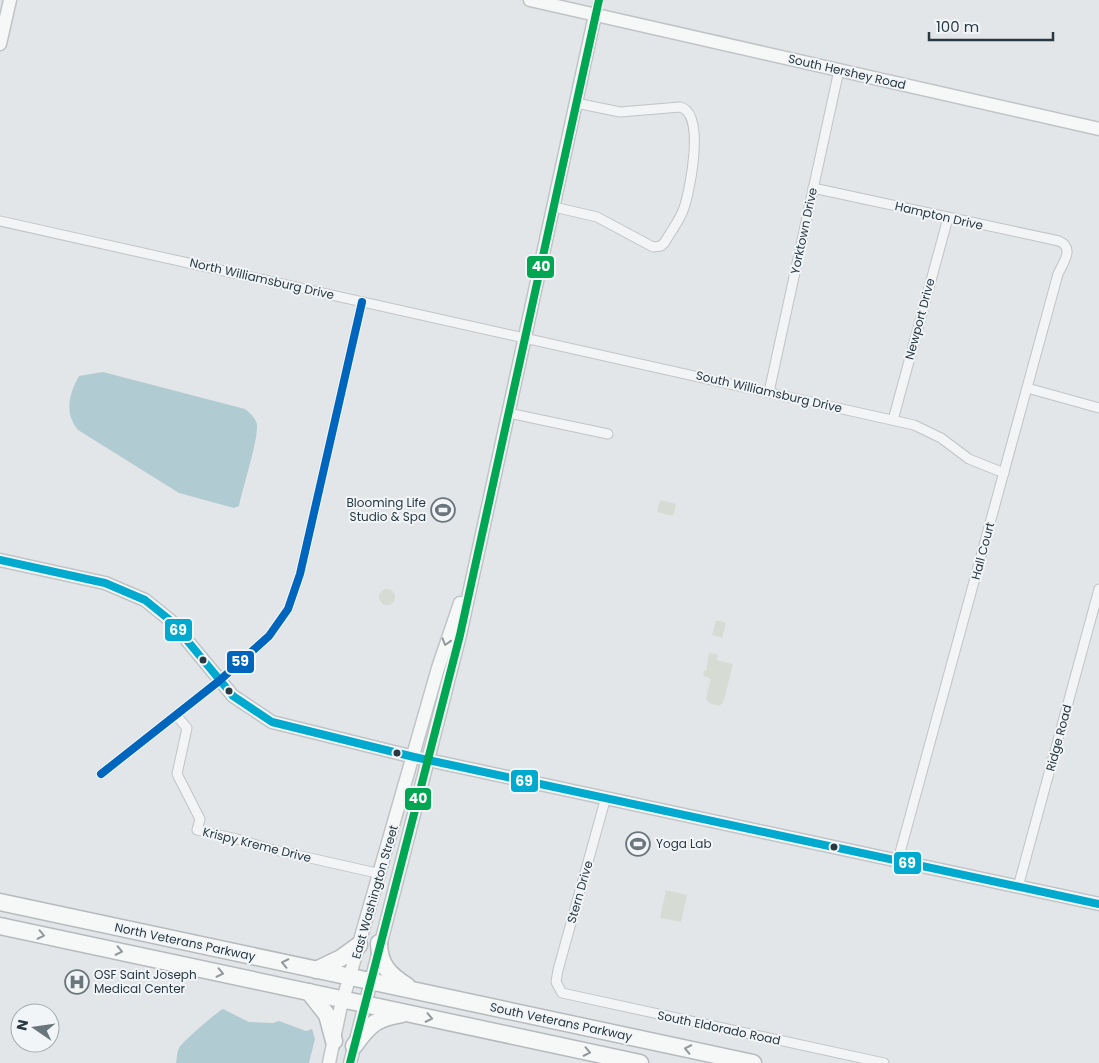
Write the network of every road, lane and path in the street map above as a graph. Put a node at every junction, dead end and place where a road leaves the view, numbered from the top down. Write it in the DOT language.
graph roads {
  1 [pos="10,0"];
  2 [pos="530,0"];
  3 [pos="599,0"];
  4 [pos="595,15"];
  5 [pos="0,44"];
  6 [pos="839,70"];
  7 [pos="576,103"];
  8 [pos="1099,129"];
  9 [pos="813,188"];
  10 [pos="554,208"];
  11 [pos="948,218"];
  12 [pos="0,220"];
  13 [pos="1064,243"];
  14 [pos="362,302"];
  15 [pos="524,337"];
  16 [pos="1027,388"];
  17 [pos="769,392"];
  18 [pos="1099,408"];
  19 [pos="508,413"];
  20 [pos="893,420"];
  21 [pos="608,434"];
  22 [pos="1004,473"];
  23 [pos="0,560"];
  24 [pos="470,580"];
  25 [pos="1099,589"];
  26 [pos="219,681"];
  27 [pos="176,715"];
  28 [pos="414,756"];
  29 [pos="428,759"];
  30 [pos="101,774"];
  31 [pos="606,797"];
  32 [pos="898,860"];
  33 [pos="381,874"];
  34 [pos="1018,887"];
  35 [pos="0,902"];
  36 [pos="1099,904"];
  37 [pos="0,926"];
  38 [pos="379,943"];
  39 [pos="360,944"];
  40 [pos="316,970"];
  41 [pos="350,977"];
  42 [pos="369,981"];
  43 [pos="557,987"];
  44 [pos="414,990"];
  45 [pos="309,992"];
  46 [pos="343,999"];
  47 [pos="364,1003"];
  48 [pos="408,1014"];
  49 [pos="334,1041"];
  50 [pos="354,1046"];
  51 [pos="329,1063"];
  52 [pos="350,1063"];
  53 [pos="640,1063"];
  54 [pos="753,1063"];
  55 [pos="884,1063"];
  1 -- 5 [label="main road"];
  2 -- 4 [label="main road, South Hershey Road"];
  3 -- 4 [label="street, East Washington Street"];
  4 -- 6 [label="main road, South Hershey Road"];
  4 -- 7 [label="main road, East Washington Street"];
  6 -- 8 [label="main road, South Hershey Road"];
  6 -- 9 [label="street, Yorktown Drive"];
  7 -- 10 [label="main road, East Washington Street"];
  7 -- 10 [label="street"];
  9 -- 11 [label="street, Hampton Drive"];
  9 -- 17 [label="street, Yorktown Drive"];
  10 -- 15 [label="main road, East Washington Street"];
  11 -- 13 [label="street, Hampton Drive"];
  11 -- 20 [label="street, Newport Drive"];
  12 -- 14 [label="street, North Williamsburg Drive"];
  13 -- 16 [label="street, Hall Court"];
  14 -- 15 [label="street, North Williamsburg Drive"];
  14 -- 26 [label="street"];
  15 -- 17 [label="street, South Williamsburg Drive"];
  15 -- 19 [label="main road, East Washington Street"];
  16 -- 18 [label="street"];
  16 -- 22 [label="street, Hall Court"];
  17 -- 20 [label="street, South Williamsburg Drive"];
  19 -- 21 [label="street"];
  19 -- 24 [label="main road, East Washington Street"];
  20 -- 22 [label="street, South Williamsburg Drive"];
  22 -- 32 [label="street, Hall Court"];
  23 -- 26 [label="main road"];
  24 -- 28 [label="main road, East Washington Street, one-way"];
  24 -- 29 [label="main road, East Washington Street"];
  25 -- 34 [label="street, Ridge Road"];
  26 -- 27 [label="street"];
  26 -- 28 [label="main road"];
  27 -- 30 [label="street"];
  27 -- 33 [label="street, Krispy Kreme Drive"];
  28 -- 29 [label="main road"];
  28 -- 33 [label="main road, East Washington Street"];
  29 -- 31 [label="main road"];
  29 -- 38 [label="main road, East Washington Street"];
  31 -- 32 [label="main road"];
  31 -- 43 [label="street, Stern Drive"];
  32 -- 34 [label="main road"];
  33 -- 39 [label="main road, East Washington Street"];
  34 -- 36 [label="main road"];
  40 -- 35 [label="highway, North Veterans Parkway, one-way"];
  37 -- 45 [label="highway, North Veterans Parkway, one-way"];
  38 -- 42 [label="main road, East Washington Street"];
  38 -- 44 [label="highway"];
  39 -- 40 [label="highway"];
  39 -- 41 [label="main road, East Washington Street"];
  40 -- 41 [label="highway, North Veterans Parkway"];
  41 -- 42 [label="highway, North Veterans Parkway"];
  41 -- 46 [label="main road, East Washington Street"];
  42 -- 44 [label="highway, South Veterans Parkway"];
  42 -- 47 [label="main road, East Washington Street"];
  43 -- 55 [label="street, South Eldorado Road"];
  54 -- 44 [label="highway, South Veterans Parkway, one-way"];
  45 -- 46 [label="highway, North Veterans Parkway"];
  45 -- 49 [label="highway"];
  46 -- 47 [label="highway, South Veterans Parkway"];
  46 -- 49 [label="main road, East Washington Street"];
  47 -- 48 [label="highway, South Veterans Parkway"];
  47 -- 50 [label="main road, East Washington Street"];
  48 -- 50 [label="highway"];
  48 -- 53 [label="highway, South Veterans Parkway, one-way"];
  49 -- 51 [label="main road, East Washington Street"];
  50 -- 52 [label="main road, East Washington Street"];
}
